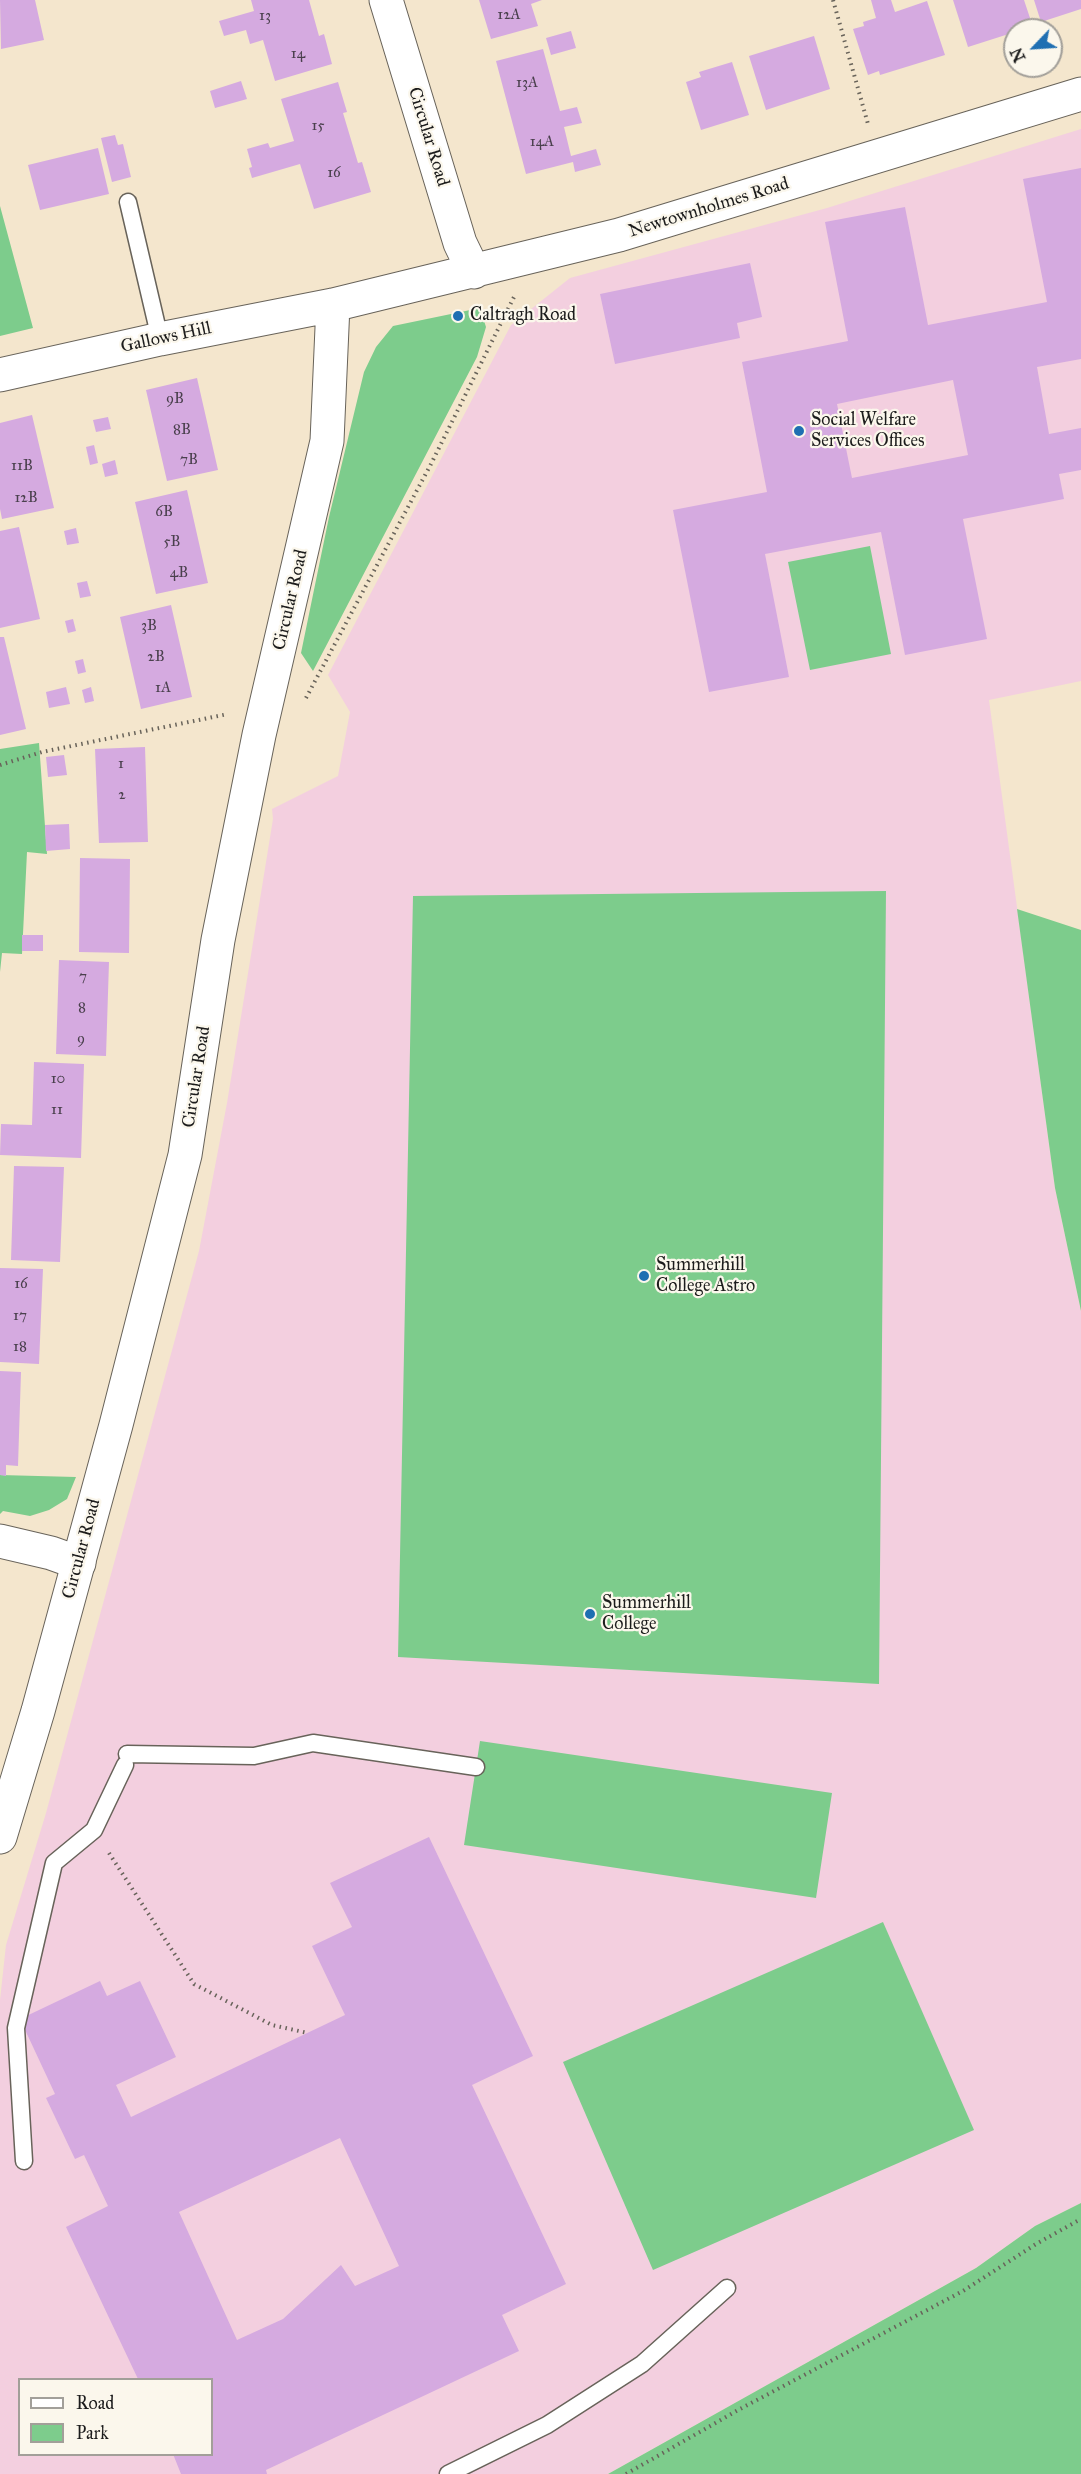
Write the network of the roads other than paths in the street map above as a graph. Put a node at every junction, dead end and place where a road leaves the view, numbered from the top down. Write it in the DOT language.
graph roads {
  1 [pos="386,0"];
  2 [pos="1081,94"];
  3 [pos="128,202"];
  4 [pos="474,272"];
  5 [pos="333,305"];
  6 [pos="160,339"];
  7 [pos="0,375"];
  8 [pos="0,1541"];
  9 [pos="79,1563"];
  10 [pos="476,1767"];
  11 [pos="0,1837"];
  12 [pos="24,2161"];
  13 [pos="727,2288"];
  14 [pos="448,2474"];
  1 -- 4 [label="street, Circular Road"];
  2 -- 4 [label="street, Newtownholmes Road"];
  3 -- 6 [label="lane"];
  4 -- 5 [label="street, Newtownholmes Road"];
  5 -- 6 [label="street, Gallows Hill"];
  5 -- 9 [label="street, Circular Road"];
  6 -- 7 [label="street, Gallows Hill"];
  8 -- 9 [label="street"];
  9 -- 11 [label="street, Circular Road"];
  10 -- 12 [label="lane"];
  13 -- 14 [label="lane"];
}
